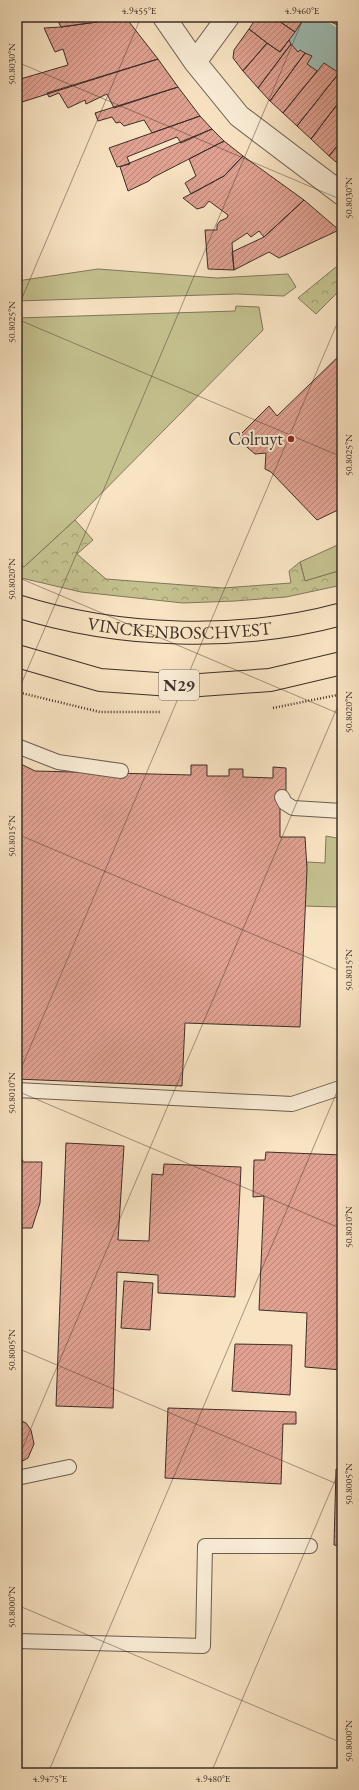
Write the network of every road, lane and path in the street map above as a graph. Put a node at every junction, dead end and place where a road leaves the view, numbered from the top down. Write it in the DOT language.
graph roads {
  1 [pos="164,17"];
  2 [pos="228,17"];
  3 [pos="195,62"];
  4 [pos="342,194"];
  5 [pos="17,606"];
  6 [pos="342,614"];
  7 [pos="17,656"];
  8 [pos="342,663"];
  9 [pos="17,746"];
  10 [pos="121,771"];
  11 [pos="282,797"];
  12 [pos="342,811"];
  13 [pos="341,1085"];
  14 [pos="17,1090"];
  15 [pos="69,1467"];
  16 [pos="17,1478"];
  17 [pos="310,1546"];
  18 [pos="17,1641"];
  1 -- 3 [label="street"];
  2 -- 3 [label="street"];
  3 -- 4 [label="street"];
  5 -- 6 [label="main road, VINCKENBOSCHVEST"];
  7 -- 8 [label="main road, N29"];
  9 -- 10 [label="lane"];
  11 -- 12 [label="lane"];
  13 -- 14 [label="lane"];
  15 -- 16 [label="lane"];
  17 -- 18 [label="lane"];
}
